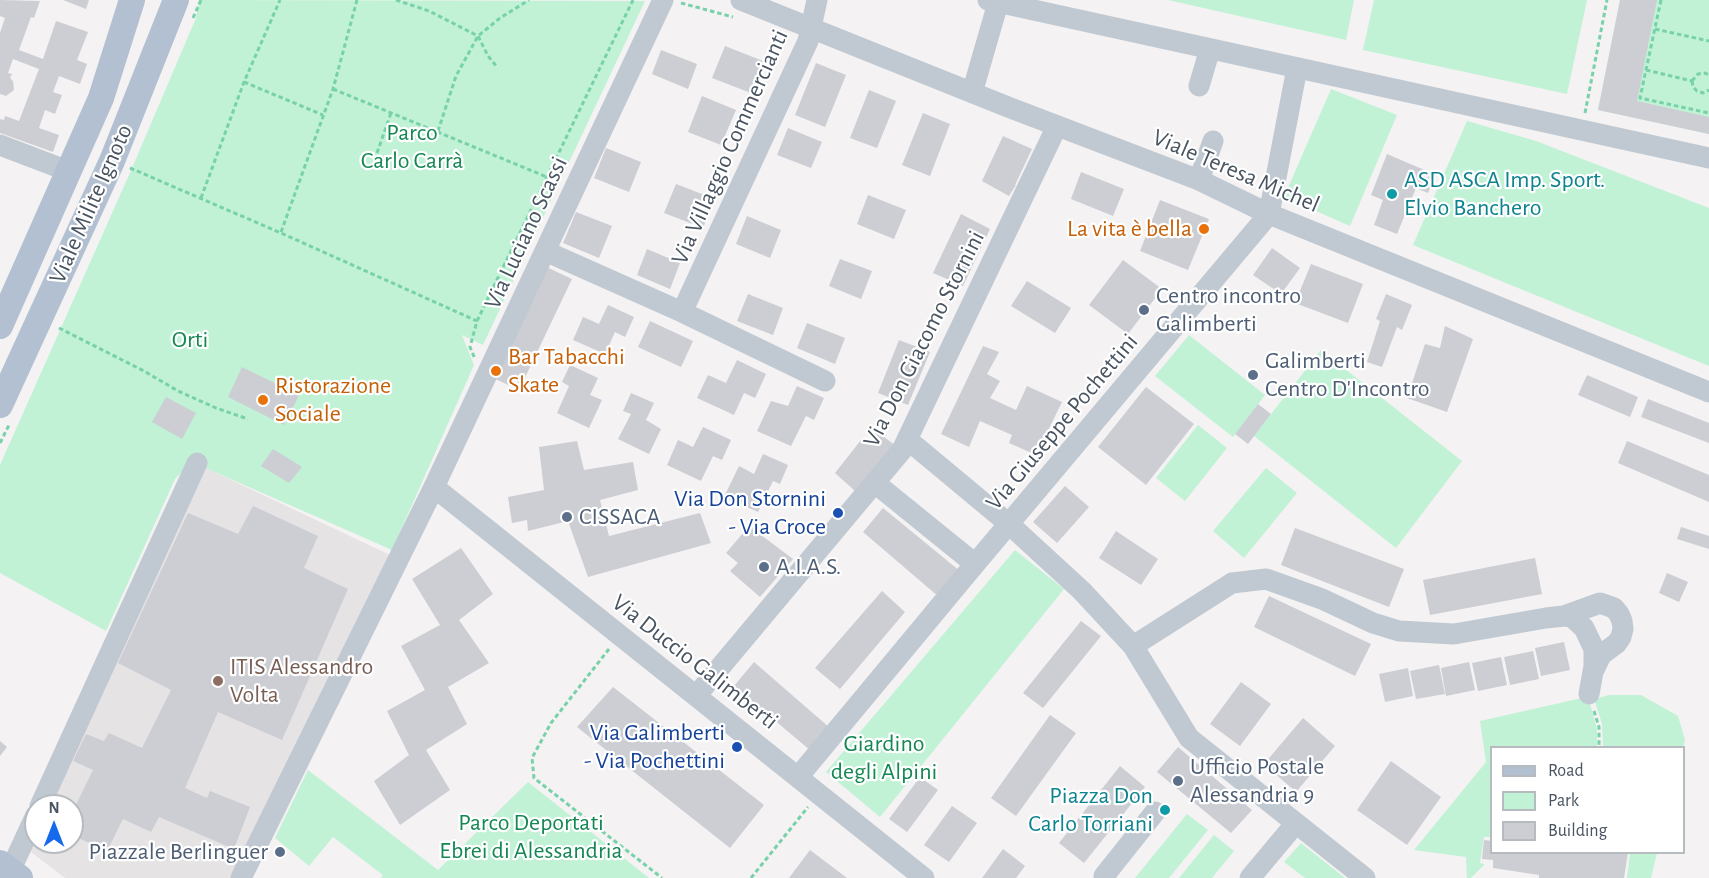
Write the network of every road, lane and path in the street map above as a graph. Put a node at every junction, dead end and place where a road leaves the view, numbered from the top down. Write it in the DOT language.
graph roads {
  1 [pos="132,0"];
  2 [pos="176,0"];
  3 [pos="280,0"];
  4 [pos="357,0"];
  5 [pos="396,0"];
  6 [pos="529,0"];
  7 [pos="633,0"];
  8 [pos="663,0"];
  9 [pos="741,0"];
  10 [pos="817,0"];
  11 [pos="1607,0"];
  12 [pos="1661,0"];
  13 [pos="993,1"];
  14 [pos="811,28"];
  15 [pos="1655,29"];
  16 [pos="478,36"];
  17 [pos="1709,41"];
  18 [pos="1210,49"];
  19 [pos="497,67"];
  20 [pos="1297,68"];
  21 [pos="1646,70"];
  22 [pos="1709,75"];
  23 [pos="1692,81"];
  24 [pos="244,82"];
  25 [pos="1199,86"];
  26 [pos="333,89"];
  27 [pos="1709,90"];
  28 [pos="972,93"];
  29 [pos="391,113"];
  30 [pos="1709,113"];
  31 [pos="324,115"];
  32 [pos="1583,123"];
  33 [pos="1057,126"];
  34 [pos="438,131"];
  35 [pos="1213,141"];
  36 [pos="0,145"];
  37 [pos="377,153"];
  38 [pos="1709,158"];
  39 [pos="112,161"];
  40 [pos="69,171"];
  41 [pos="548,177"];
  42 [pos="1199,180"];
  43 [pos="201,198"];
  44 [pos="1269,214"];
  45 [pos="281,233"];
  46 [pos="545,250"];
  47 [pos="682,312"];
  48 [pos="477,321"];
  49 [pos="0,326"];
  50 [pos="57,327"];
  51 [pos="490,367"];
  52 [pos="825,381"];
  53 [pos="1709,392"];
  54 [pos="0,405"];
  55 [pos="248,419"];
  56 [pos="908,440"];
  57 [pos="197,463"];
  58 [pos="875,483"];
  59 [pos="434,487"];
  60 [pos="1009,524"];
  61 [pos="975,564"];
  62 [pos="1564,616"];
  63 [pos="619,635"];
  64 [pos="1133,646"];
  65 [pos="1590,684"];
  66 [pos="696,696"];
  67 [pos="1599,746"];
  68 [pos="798,777"];
  69 [pos="45,794"];
  70 [pos="818,794"];
  71 [pos="1155,812"];
  72 [pos="1296,823"];
  73 [pos="24,840"];
  74 [pos="10,870"];
  75 [pos="241,878"];
  76 [pos="662,878"];
  77 [pos="751,878"];
  78 [pos="924,878"];
  79 [pos="1106,878"];
  80 [pos="1250,878"];
  81 [pos="1365,878"];
  1 -- 40 [label="main road, Viale Milite Ignoto"];
  2 -- 39 [label="main road, Viale Milite Ignoto"];
  3 -- 24 [label="path"];
  4 -- 26 [label="path"];
  5 -- 16 [label="path"];
  6 -- 16 [label="path"];
  7 -- 41 [label="path"];
  8 -- 46 [label="street, Via Luciano Scassi"];
  9 -- 14 [label="street, Viale Teresa Michel"];
  10 -- 14 [label="street, Via Villaggio Commercianti"];
  11 -- 32 [label="path"];
  12 -- 15 [label="path"];
  13 -- 18 [label="street"];
  13 -- 28 [label="street"];
  14 -- 28 [label="street, Viale Teresa Michel"];
  14 -- 47 [label="street, Via Villaggio Commercianti"];
  15 -- 17 [label="path"];
  15 -- 21 [label="path"];
  16 -- 19 [label="path"];
  16 -- 34 [label="path"];
  18 -- 20 [label="street"];
  18 -- 25 [label="street"];
  20 -- 38 [label="street"];
  20 -- 44 [label="street, Via Giuseppe Pochettini"];
  21 -- 23 [label="path"];
  21 -- 30 [label="path"];
  22 -- 23 [label="path"];
  23 -- 27 [label="path"];
  24 -- 31 [label="path"];
  24 -- 43 [label="path"];
  26 -- 29 [label="path"];
  26 -- 31 [label="path"];
  28 -- 33 [label="street, Viale Teresa Michel"];
  29 -- 34 [label="path"];
  29 -- 37 [label="path"];
  31 -- 45 [label="path"];
  33 -- 42 [label="street, Viale Teresa Michel"];
  33 -- 56 [label="street, Via Don Giacomo Stornini"];
  34 -- 41 [label="path"];
  35 -- 42 [label="street"];
  36 -- 40 [label="street"];
  39 -- 43 [label="path"];
  39 -- 54 [label="main road, Viale Milite Ignoto"];
  40 -- 49 [label="main road, Viale Milite Ignoto"];
  41 -- 48 [label="path"];
  42 -- 44 [label="street, Viale Teresa Michel"];
  43 -- 45 [label="path"];
  44 -- 53 [label="street, Viale Teresa Michel"];
  44 -- 60 [label="street, Via Giuseppe Pochettini"];
  45 -- 48 [label="path"];
  46 -- 47 [label="street"];
  46 -- 51 [label="street, Via Luciano Scassi"];
  47 -- 52 [label="street"];
  48 -- 51 [label="path"];
  50 -- 55 [label="path"];
  51 -- 59 [label="street, Via Luciano Scassi"];
  56 -- 58 [label="street, Via Don Giacomo Stornini"];
  56 -- 60 [label="street"];
  57 -- 69 [label="street"];
  58 -- 61 [label="street"];
  58 -- 66 [label="street, Via Don Giacomo Stornini"];
  59 -- 63 [label="street, Via Duccio Galimberti"];
  59 -- 75 [label="street, Via Luciano Scassi"];
  60 -- 61 [label="street, Via Giuseppe Pochettini"];
  60 -- 64 [label="street"];
  61 -- 68 [label="street, Via Giuseppe Pochettini"];
  62 -- 64 [label="street"];
  62 -- 65 [label="street"];
  62 -- 65 [label="street"];
  63 -- 66 [label="street, Via Duccio Galimberti"];
  63 -- 76 [label="path"];
  64 -- 72 [label="street"];
  65 -- 67 [label="path"];
  66 -- 68 [label="street, Via Duccio Galimberti"];
  68 -- 70 [label="street, Via Duccio Galimberti"];
  70 -- 77 [label="path"];
  70 -- 78 [label="street, Via Duccio Galimberti"];
  71 -- 79 [label="street"];
  72 -- 80 [label="street"];
  72 -- 81 [label="street"];
  73 -- 74 [label="street"];
}
